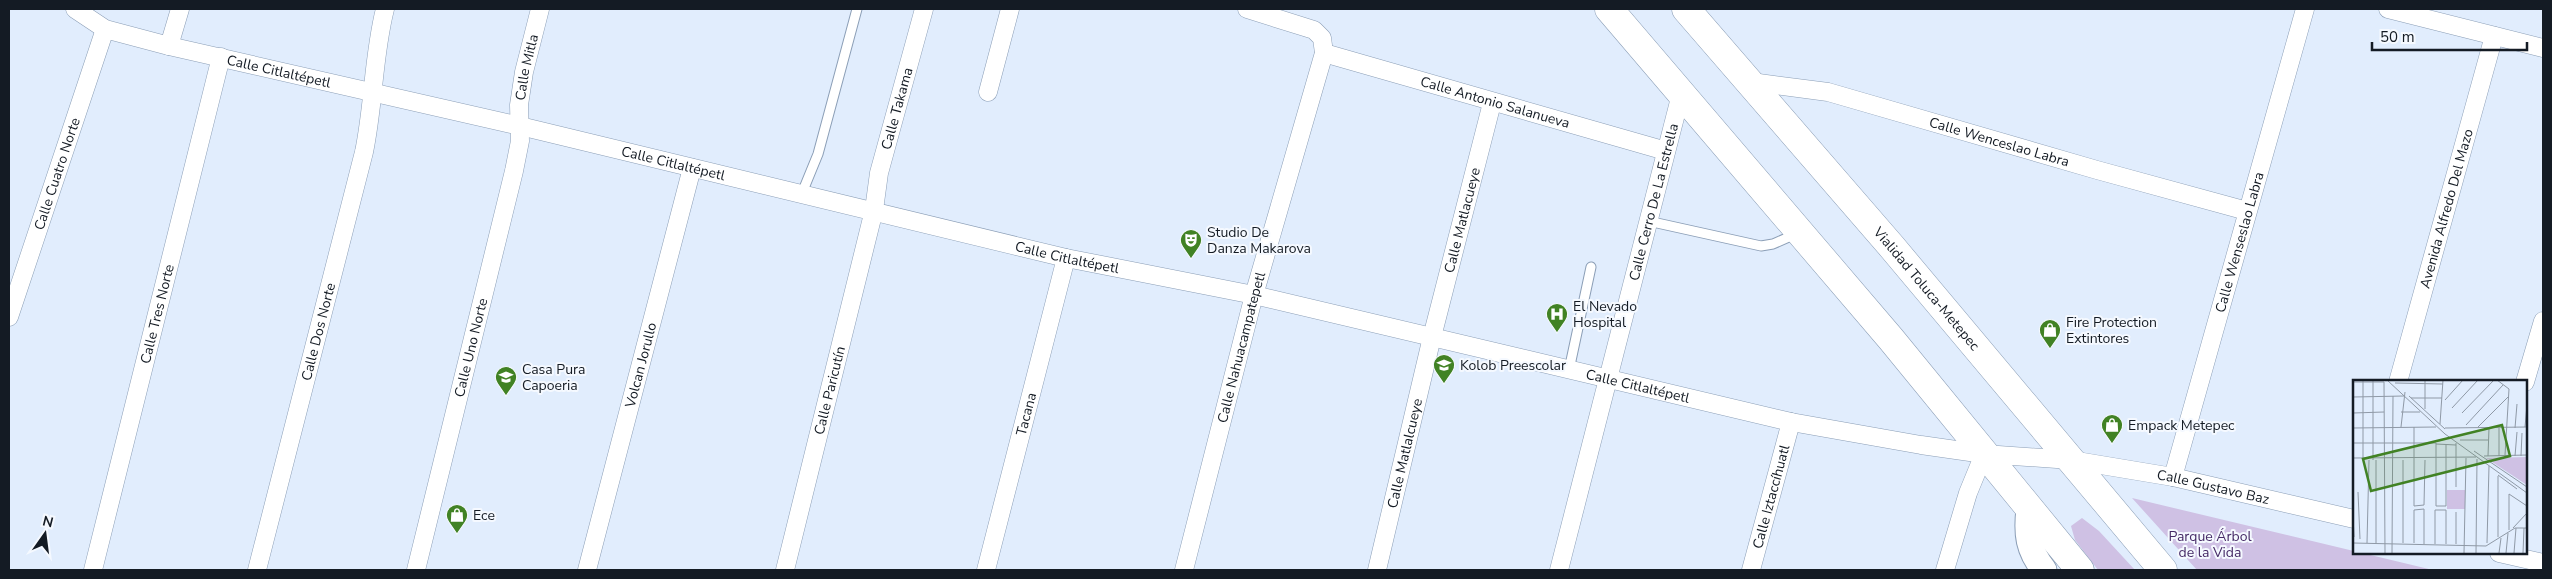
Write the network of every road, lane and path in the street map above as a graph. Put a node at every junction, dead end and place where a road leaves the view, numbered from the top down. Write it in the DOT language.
graph roads {
  1 [pos="75,9"];
  2 [pos="180,9"];
  3 [pos="385,9"];
  4 [pos="540,9"];
  5 [pos="857,9"];
  6 [pos="924,9"];
  7 [pos="1010,9"];
  8 [pos="1247,9"];
  9 [pos="1609,9"];
  10 [pos="1686,9"];
  11 [pos="2305,9"];
  12 [pos="2388,9"];
  13 [pos="105,29"];
  14 [pos="2494,36"];
  15 [pos="1323,45"];
  16 [pos="170,46"];
  17 [pos="2543,48"];
  18 [pos="221,57"];
  19 [pos="1751,82"];
  20 [pos="373,92"];
  21 [pos="988,92"];
  22 [pos="1681,94"];
  23 [pos="1492,103"];
  24 [pos="520,126"];
  25 [pos="1666,151"];
  26 [pos="692,168"];
  27 [pos="802,193"];
  28 [pos="874,210"];
  29 [pos="2247,211"];
  30 [pos="1648,221"];
  31 [pos="1800,232"];
  32 [pos="1066,258"];
  33 [pos="1591,267"];
  34 [pos="1254,295"];
  35 [pos="9,317"];
  36 [pos="2543,321"];
  37 [pos="1432,337"];
  38 [pos="1569,370"];
  39 [pos="1608,379"];
  40 [pos="2399,380"];
  41 [pos="2526,380"];
  42 [pos="1791,422"];
  43 [pos="1984,454"];
  44 [pos="2071,460"];
  45 [pos="2173,477"];
  46 [pos="2029,509"];
  47 [pos="2353,519"];
  48 [pos="2504,554"];
  49 [pos="2543,564"];
  50 [pos="588,566"];
  51 [pos="92,570"];
  52 [pos="258,570"];
  53 [pos="416,570"];
  54 [pos="785,570"];
  55 [pos="986,570"];
  56 [pos="1184,570"];
  57 [pos="1377,570"];
  58 [pos="1559,570"];
  59 [pos="1751,570"];
  60 [pos="1945,570"];
  61 [pos="2044,570"];
  62 [pos="2080,570"];
  63 [pos="2163,570"];
  1 -- 13 [label="street, Calle Citlaltépetl"];
  2 -- 16 [label="street"];
  3 -- 20 [label="street, Calle Dos Norte"];
  4 -- 24 [label="street, Calle Mitla"];
  5 -- 27 [label="lane"];
  6 -- 28 [label="street, Calle Takama"];
  7 -- 21 [label="street"];
  8 -- 15 [label="street, Calle Antonio Salanueva"];
  9 -- 22 [label="highway"];
  10 -- 19 [label="highway, Vialidad Toluca-Metepec"];
  11 -- 29 [label="street, Calle Wenseslao Labra"];
  12 -- 14 [label="street"];
  13 -- 16 [label="street, Calle Citlaltépetl"];
  13 -- 35 [label="street, Calle Cuatro Norte"];
  14 -- 17 [label="street"];
  14 -- 40 [label="street, Avenida Alfredo Del Mazo"];
  15 -- 23 [label="street, Calle Antonio Salanueva"];
  15 -- 34 [label="street, Calle Nahuacampatepetl"];
  16 -- 18 [label="street, Calle Citlaltépetl"];
  18 -- 20 [label="street, Calle Citlaltépetl"];
  18 -- 51 [label="street, Calle Tres Norte"];
  19 -- 29 [label="street, Calle Wenceslao Labra"];
  19 -- 44 [label="highway, Vialidad Toluca-Metepec"];
  20 -- 24 [label="street, Calle Citlaltépetl"];
  20 -- 52 [label="street, Calle Dos Norte"];
  22 -- 25 [label="street, Calle Cerro De La Estrella"];
  22 -- 31 [label="highway"];
  23 -- 25 [label="street, Calle Antonio Salanueva"];
  23 -- 37 [label="street, Calle Matlacueye"];
  24 -- 26 [label="street, Calle Citlaltépetl"];
  24 -- 53 [label="street, Calle Uno Norte"];
  25 -- 30 [label="street, Calle Cerro De La Estrella"];
  26 -- 27 [label="street, Calle Citlaltépetl"];
  26 -- 50 [label="street, Volcan Jorullo"];
  27 -- 28 [label="street, Calle Citlaltépetl"];
  28 -- 32 [label="street, Calle Citlaltépetl"];
  28 -- 54 [label="street, Calle Paricutín"];
  29 -- 45 [label="street, Calle Wenseslao Labra"];
  30 -- 31 [label="lane"];
  30 -- 39 [label="street, Calle Cerro De La Estrella"];
  31 -- 43 [label="highway"];
  32 -- 34 [label="street, Calle Citlaltépetl"];
  32 -- 55 [label="street, Tacana"];
  33 -- 38 [label="lane"];
  34 -- 37 [label="street, Calle Citlaltépetl"];
  34 -- 56 [label="street, Calle Nahuacampatepetl"];
  36 -- 41 [label="street"];
  37 -- 38 [label="street, Calle Citlaltépetl"];
  37 -- 57 [label="street, Calle Matlalcueye"];
  38 -- 39 [label="street, Calle Citlaltépetl"];
  39 -- 42 [label="street, Calle Citlaltépetl"];
  39 -- 58 [label="street, Calle Cerro De La Estrella"];
  42 -- 43 [label="street, Calle Citlaltépetl"];
  42 -- 59 [label="street, Calle Iztaccíhuatl"];
  43 -- 44 [label="street, Calle Citlaltépetl"];
  43 -- 46 [label="highway"];
  43 -- 60 [label="street"];
  44 -- 45 [label="street, Calle Gustavo Baz"];
  44 -- 63 [label="highway, Vialidad Toluca-Metepec"];
  45 -- 47 [label="street, Calle Gustavo Baz"];
  46 -- 61 [label="main road"];
  46 -- 62 [label="highway"];
  48 -- 49 [label="street"];
}
